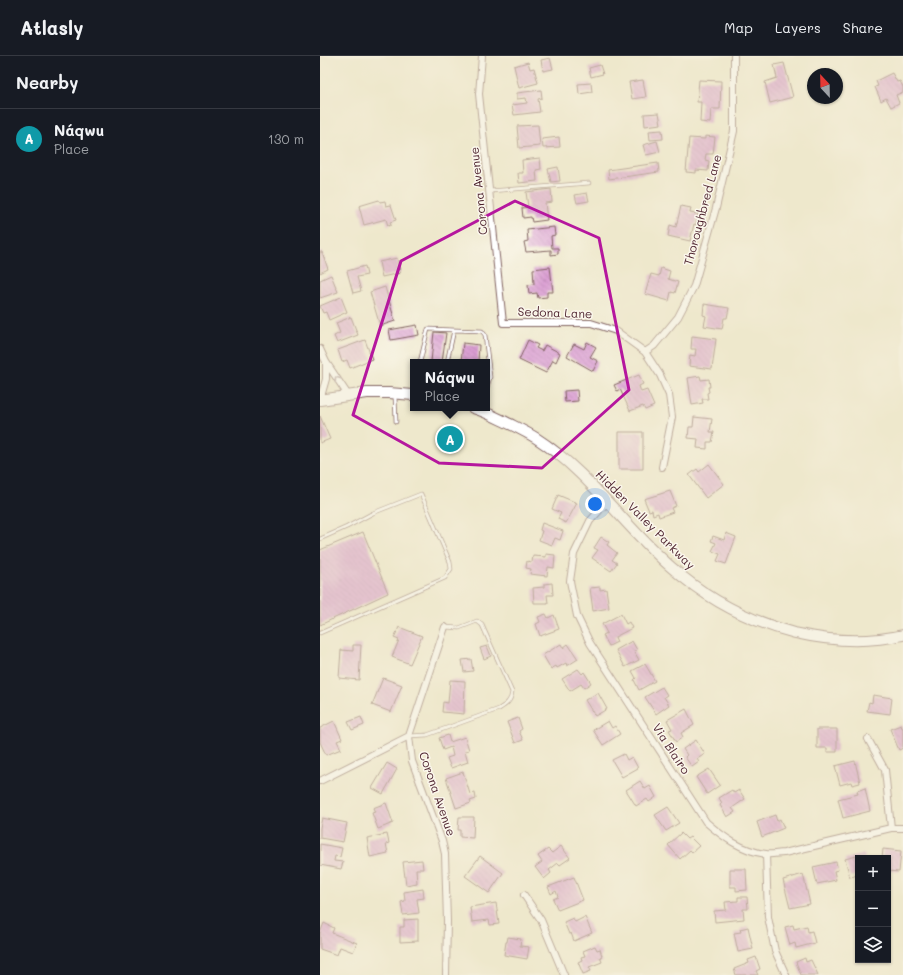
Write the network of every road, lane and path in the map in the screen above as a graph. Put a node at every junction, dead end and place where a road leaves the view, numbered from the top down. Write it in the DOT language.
graph roads {
  1 [pos="482,56"];
  2 [pos="734,56"];
  3 [pos="589,183"];
  4 [pos="490,192"];
  5 [pos="503,323"];
  6 [pos="454,330"];
  7 [pos="320,349"];
  8 [pos="645,352"];
  9 [pos="421,359"];
  10 [pos="448,359"];
  11 [pos="488,359"];
  12 [pos="326,362"];
  13 [pos="395,393"];
  14 [pos="410,393"];
  15 [pos="348,395"];
  16 [pos="320,400"];
  17 [pos="483,411"];
  18 [pos="396,422"];
  19 [pos="662,467"];
  20 [pos="608,501"];
  21 [pos="320,539"];
  22 [pos="445,627"];
  23 [pos="320,633"];
  24 [pos="903,636"];
  25 [pos="409,736"];
  26 [pos="868,739"];
  27 [pos="320,781"];
  28 [pos="891,828"];
  29 [pos="903,828"];
  30 [pos="766,854"];
  31 [pos="524,895"];
  32 [pos="446,975"];
  33 [pos="564,975"];
  34 [pos="786,975"];
  1 -- 4 [label="street, Corona Avenue"];
  2 -- 8 [label="street, Thoroughbred Lane"];
  3 -- 4 [label="lane"];
  4 -- 5 [label="street, Corona Avenue"];
  5 -- 8 [label="street, Sedona Lane"];
  6 -- 9 [label="lane"];
  6 -- 10 [label="lane"];
  6 -- 11 [label="lane"];
  7 -- 12 [label="street"];
  8 -- 19 [label="street, Sedona Lane"];
  15 -- 12 [label="street, one-way"];
  12 -- 16 [label="street"];
  13 -- 14 [label="main road"];
  13 -- 15 [label="main road"];
  13 -- 18 [label="lane"];
  15 -- 16 [label="main road"];
  17 -- 20 [label="main road, Hidden Valley Parkway"];
  20 -- 24 [label="main road, Hidden Valley Parkway"];
  20 -- 30 [label="street, Via Blairo"];
  21 -- 23 [label="lane"];
  22 -- 25 [label="street, Corona Avenue"];
  22 -- 25 [label="lane"];
  25 -- 27 [label="street"];
  25 -- 32 [label="street, Corona Avenue"];
  26 -- 28 [label="street"];
  28 -- 29 [label="street, Via Blairo"];
  28 -- 30 [label="street, Via Blairo"];
  30 -- 34 [label="street"];
  31 -- 33 [label="street"];
}
